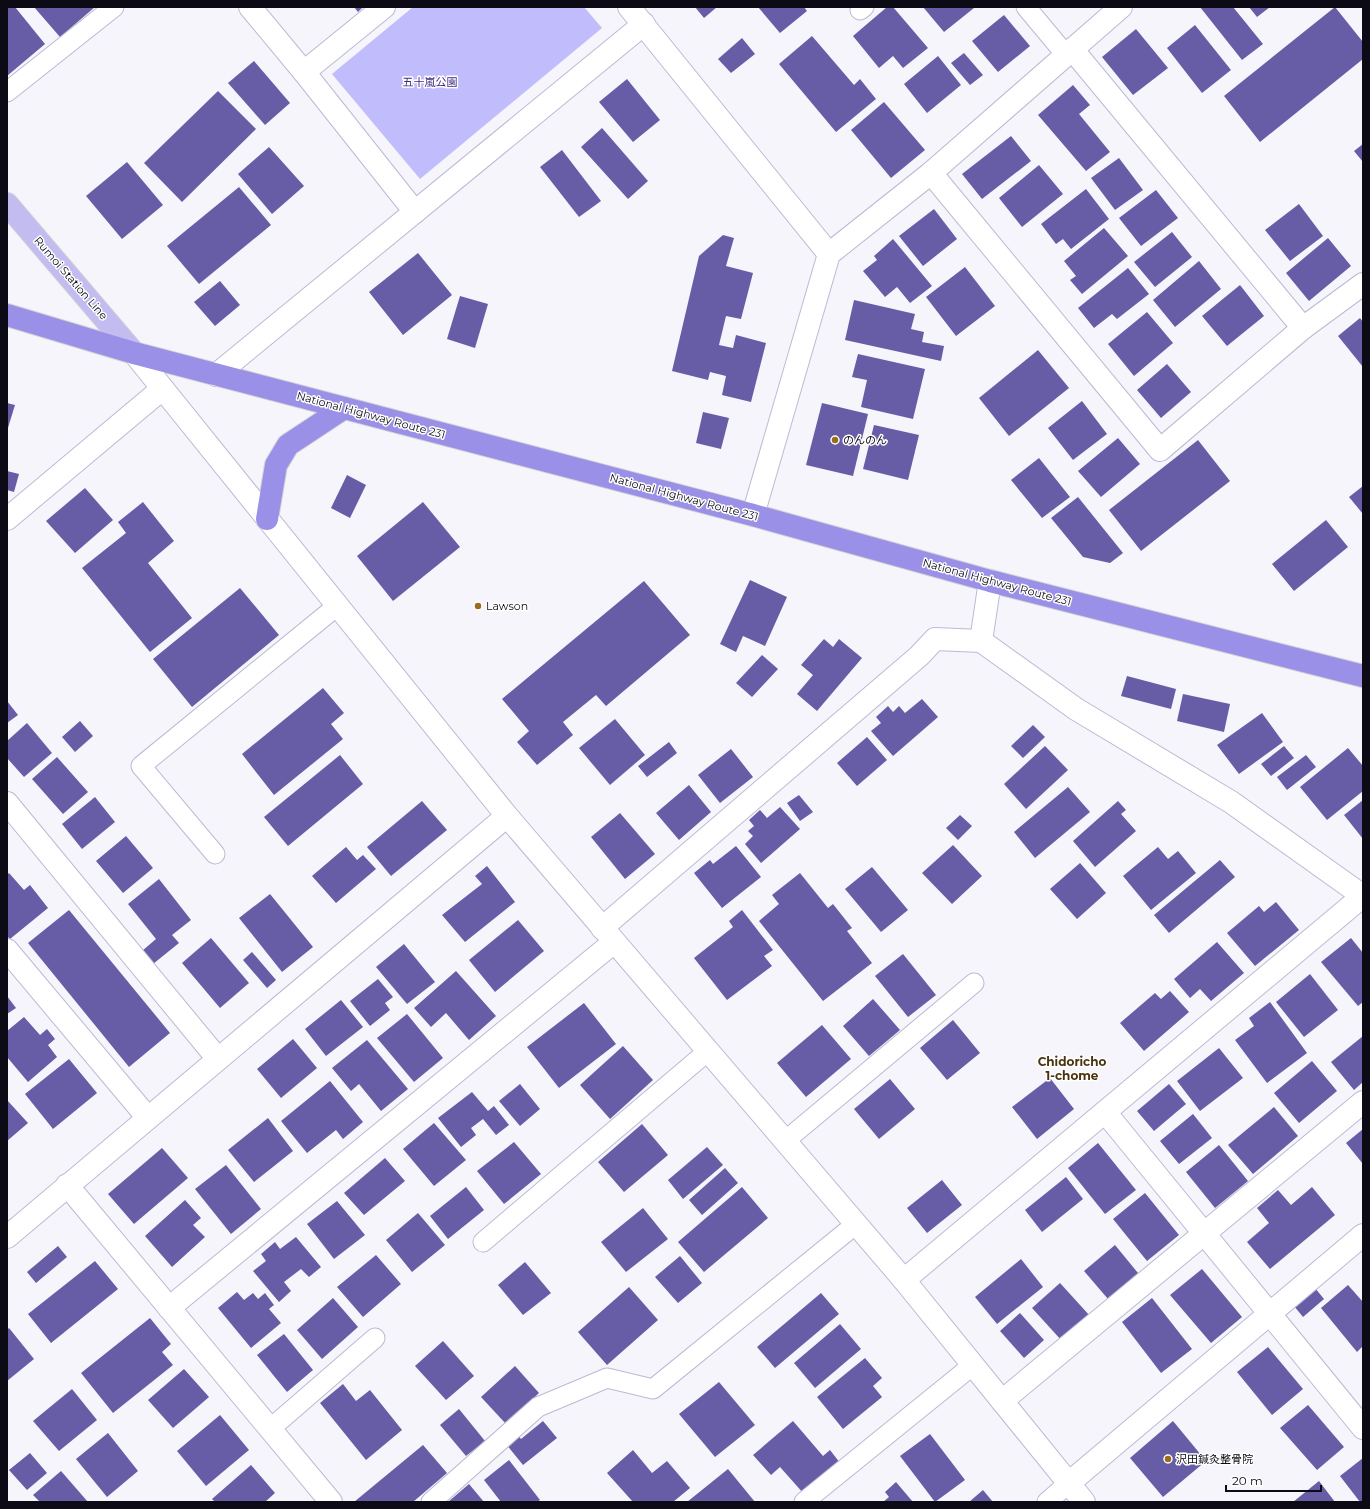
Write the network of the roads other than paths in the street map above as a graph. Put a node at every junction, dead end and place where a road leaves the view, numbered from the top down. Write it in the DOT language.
graph roads {
  1 [pos="114,7"];
  2 [pos="250,7"];
  3 [pos="384,7"];
  4 [pos="630,7"];
  5 [pos="1026,7"];
  6 [pos="1121,7"];
  7 [pos="644,24"];
  8 [pos="1069,52"];
  9 [pos="304,72"];
  10 [pos="7,92"];
  11 [pos="931,173"];
  12 [pos="7,204"];
  13 [pos="415,212"];
  14 [pos="829,254"];
  15 [pos="1363,284"];
  16 [pos="7,315"];
  17 [pos="1303,328"];
  18 [pos="134,353"];
  19 [pos="216,375"];
  20 [pos="162,389"];
  21 [pos="344,408"];
  22 [pos="753,515"];
  23 [pos="7,519"];
  24 [pos="267,519"];
  25 [pos="990,581"];
  26 [pos="337,606"];
  27 [pos="981,641"];
  28 [pos="1363,676"];
  29 [pos="7,803"];
  30 [pos="507,816"];
  31 [pos="215,854"];
  32 [pos="1363,896"];
  33 [pos="608,935"];
  34 [pos="7,950"];
  35 [pos="974,983"];
  36 [pos="708,1051"];
  37 [pos="218,1059"];
  38 [pos="1363,1102"];
  39 [pos="1105,1112"];
  40 [pos="148,1118"];
  41 [pos="785,1141"];
  42 [pos="67,1185"];
  43 [pos="856,1224"];
  44 [pos="1204,1233"];
  45 [pos="1363,1235"];
  46 [pos="7,1237"];
  47 [pos="484,1242"];
  48 [pos="904,1280"];
  49 [pos="169,1308"];
  50 [pos="1269,1313"];
  51 [pos="375,1338"];
  52 [pos="972,1365"];
  53 [pos="1002,1401"];
  54 [pos="1363,1428"];
  55 [pos="270,1429"];
  56 [pos="1069,1483"];
  57 [pos="331,1502"];
  58 [pos="431,1502"];
  59 [pos="804,1502"];
  60 [pos="1047,1502"];
  61 [pos="1084,1502"];
  1 -- 10 [label="lane"];
  2 -- 9 [label="street"];
  3 -- 9 [label="street"];
  4 -- 7 [label="street"];
  5 -- 8 [label="lane"];
  6 -- 8 [label="street"];
  7 -- 13 [label="street"];
  7 -- 14 [label="street"];
  8 -- 11 [label="street"];
  8 -- 17 [label="street"];
  9 -- 13 [label="street"];
  11 -- 14 [label="street"];
  11 -- 17 [label="street"];
  12 -- 18 [label="main road, Rumoi Station Line"];
  13 -- 19 [label="street"];
  14 -- 22 [label="street"];
  15 -- 17 [label="street"];
  16 -- 18 [label="highway, National Highway Route 231"];
  18 -- 19 [label="highway, National Highway Route 231"];
  18 -- 20 [label="street"];
  19 -- 21 [label="highway, National Highway Route 231"];
  20 -- 23 [label="street"];
  20 -- 24 [label="street"];
  21 -- 22 [label="highway, National Highway Route 231"];
  21 -- 24 [label="highway"];
  22 -- 25 [label="highway, National Highway Route 231"];
  24 -- 26 [label="street"];
  25 -- 27 [label="street"];
  25 -- 28 [label="highway, National Highway Route 231"];
  26 -- 30 [label="street"];
  26 -- 31 [label="lane"];
  27 -- 32 [label="street"];
  27 -- 33 [label="street"];
  29 -- 37 [label="street"];
  30 -- 33 [label="street"];
  30 -- 37 [label="street"];
  32 -- 39 [label="street"];
  33 -- 36 [label="street"];
  33 -- 49 [label="street"];
  34 -- 40 [label="street"];
  35 -- 41 [label="lane"];
  36 -- 41 [label="street"];
  36 -- 47 [label="lane"];
  37 -- 40 [label="street"];
  38 -- 44 [label="street"];
  39 -- 44 [label="street"];
  39 -- 48 [label="street"];
  40 -- 42 [label="street"];
  41 -- 43 [label="street"];
  42 -- 46 [label="street"];
  42 -- 49 [label="street"];
  43 -- 48 [label="street"];
  43 -- 58 [label="lane"];
  44 -- 50 [label="street"];
  44 -- 53 [label="street"];
  45 -- 50 [label="street"];
  48 -- 52 [label="street"];
  49 -- 55 [label="street"];
  50 -- 54 [label="street"];
  50 -- 56 [label="street"];
  51 -- 55 [label="lane"];
  52 -- 53 [label="street"];
  52 -- 59 [label="lane"];
  53 -- 56 [label="street"];
  55 -- 57 [label="street"];
  56 -- 60 [label="lane"];
  56 -- 61 [label="street"];
}
